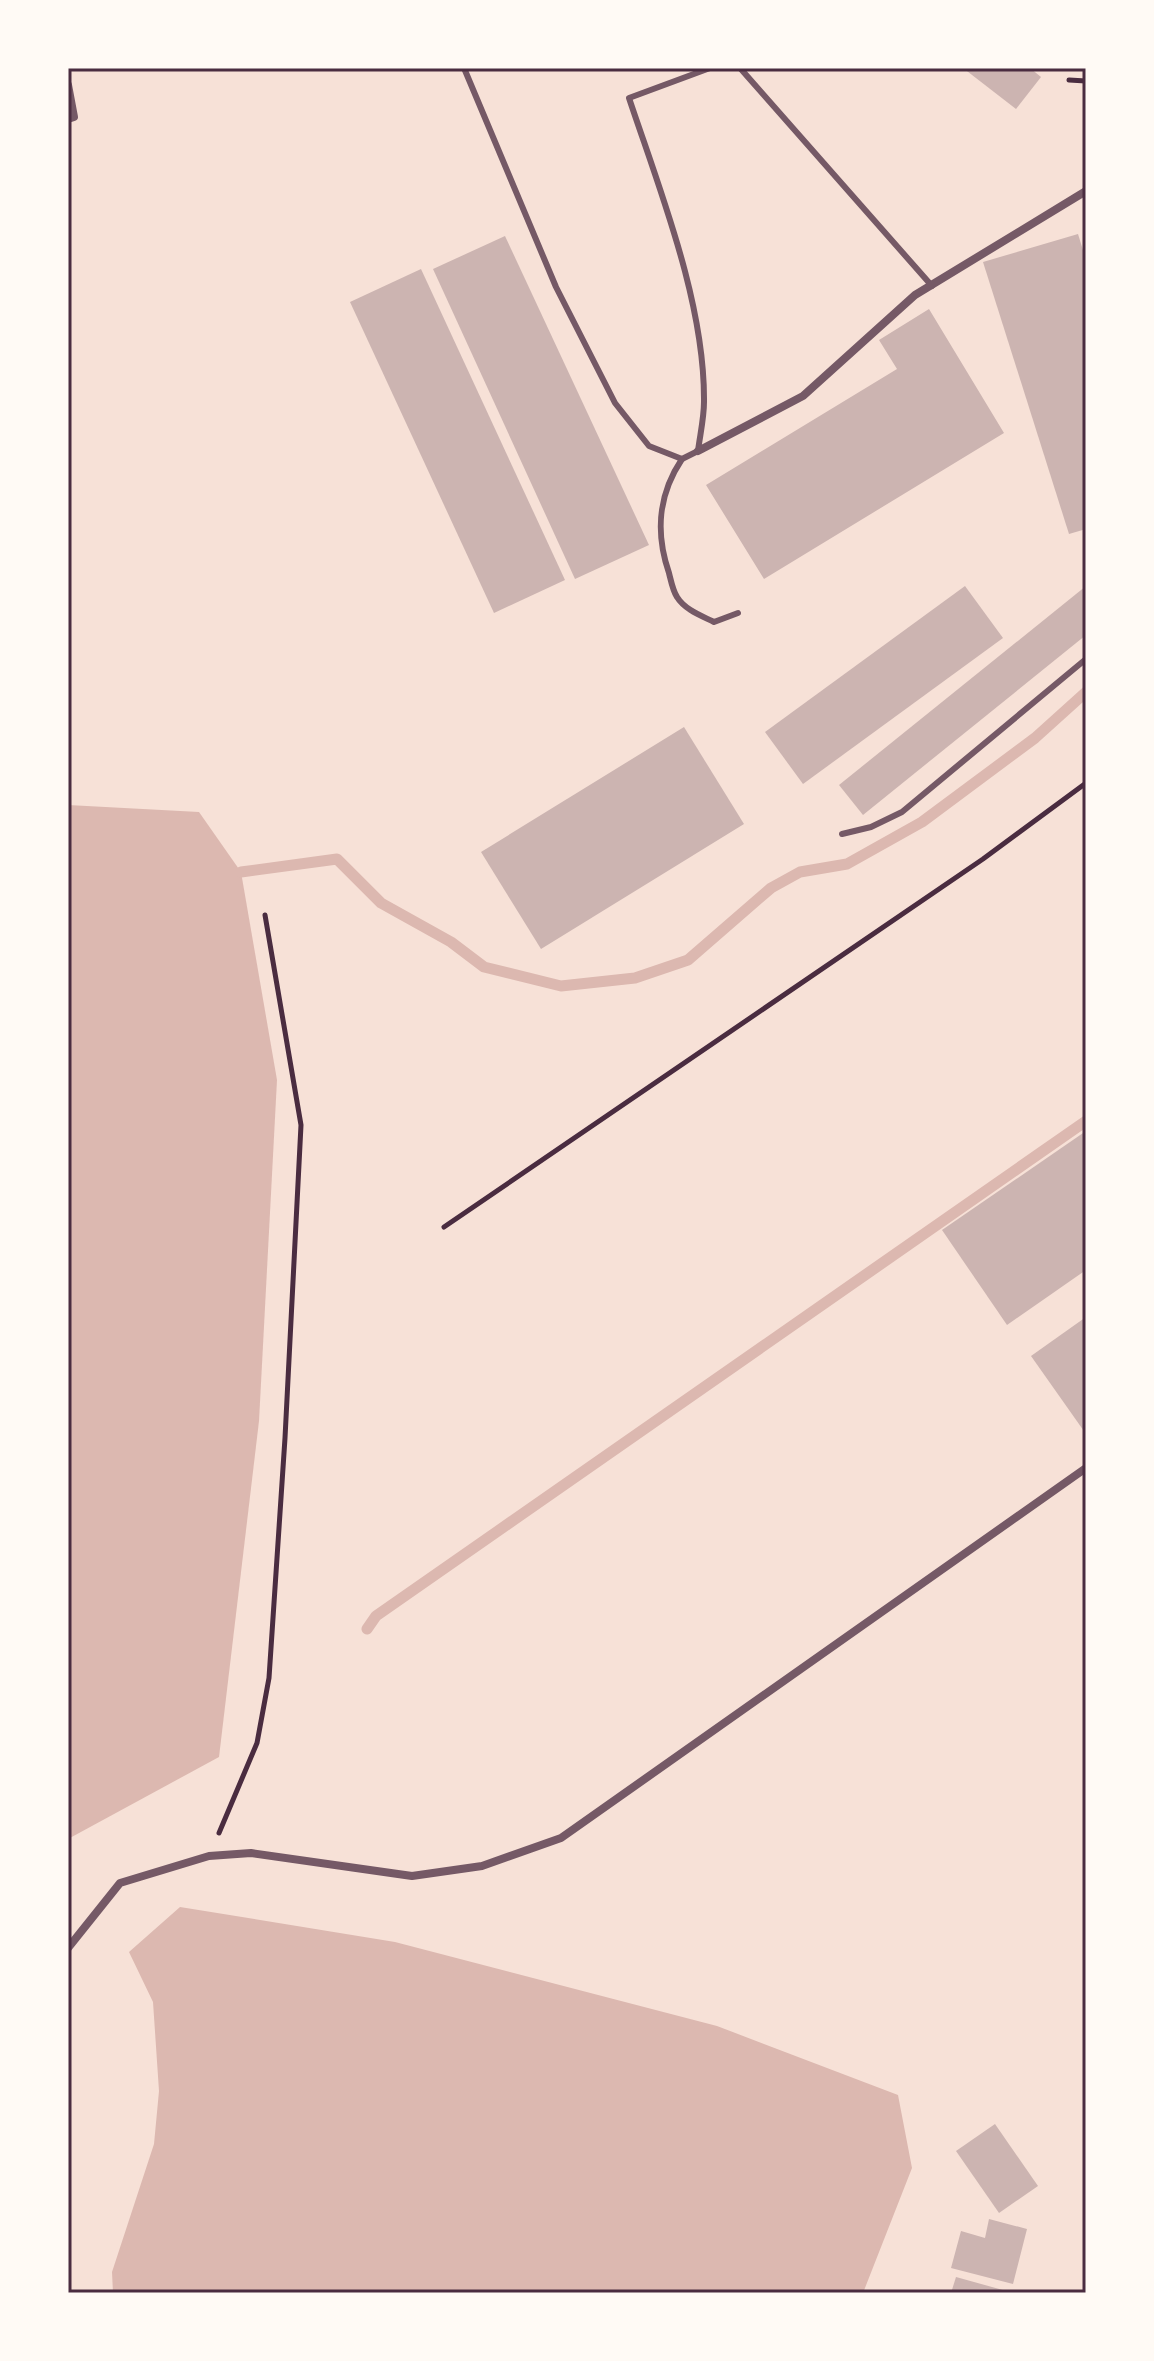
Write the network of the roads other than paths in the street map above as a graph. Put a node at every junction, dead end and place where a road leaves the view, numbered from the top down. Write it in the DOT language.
graph roads {
  1 [pos="464,68"];
  2 [pos="710,68"];
  3 [pos="740,68"];
  4 [pos="68,85"];
  5 [pos="68,119"];
  6 [pos="1086,191"];
  7 [pos="932,286"];
  8 [pos="698,451"];
  9 [pos="682,459"];
  10 [pos="738,613"];
  11 [pos="1086,659"];
  12 [pos="842,834"];
  13 [pos="1086,1468"];
  14 [pos="68,1948"];
  1 -- 9 [label="lane"];
  2 -- 8 [label="lane"];
  3 -- 7 [label="lane"];
  4 -- 5 [label="street"];
  6 -- 7 [label="street"];
  7 -- 8 [label="street"];
  8 -- 9 [label="lane"];
  9 -- 10 [label="lane"];
  11 -- 12 [label="lane"];
  13 -- 14 [label="street"];
}
